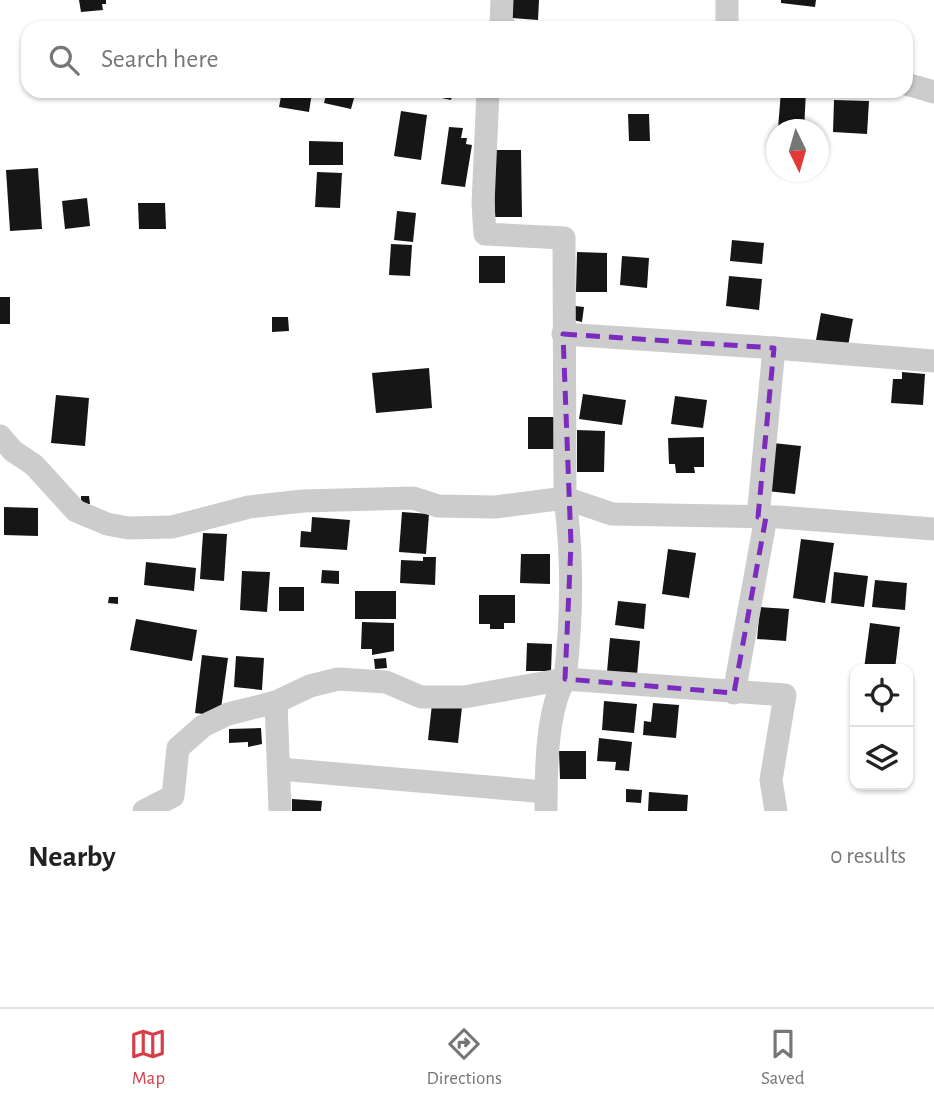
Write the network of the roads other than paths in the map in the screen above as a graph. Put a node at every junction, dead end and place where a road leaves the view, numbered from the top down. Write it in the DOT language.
graph roads {
  1 [pos="502,0"];
  2 [pos="502,21"];
  3 [pos="913,86"];
  4 [pos="934,92"];
  5 [pos="488,98"];
  6 [pos="564,334"];
  7 [pos="774,348"];
  8 [pos="934,361"];
  9 [pos="0,436"];
  10 [pos="565,498"];
  11 [pos="762,517"];
  12 [pos="934,529"];
  13 [pos="565,680"];
  14 [pos="734,693"];
  15 [pos="276,702"];
  16 [pos="279,769"];
  17 [pos="546,802"];
  18 [pos="171,804"];
  19 [pos="144,811"];
  20 [pos="280,811"];
  21 [pos="776,811"];
  1 -- 2 [label="street"];
  3 -- 4 [label="street"];
  5 -- 6 [label="street"];
  6 -- 7 [label="street"];
  6 -- 10 [label="street"];
  7 -- 8 [label="street"];
  7 -- 11 [label="street"];
  9 -- 10 [label="street"];
  10 -- 11 [label="street"];
  10 -- 13 [label="street"];
  11 -- 12 [label="street"];
  11 -- 14 [label="street"];
  13 -- 14 [label="street"];
  13 -- 15 [label="street"];
  13 -- 17 [label="street"];
  14 -- 21 [label="street"];
  15 -- 16 [label="street"];
  15 -- 18 [label="street"];
  16 -- 17 [label="street"];
  16 -- 20 [label="street"];
  18 -- 19 [label="street"];
}
